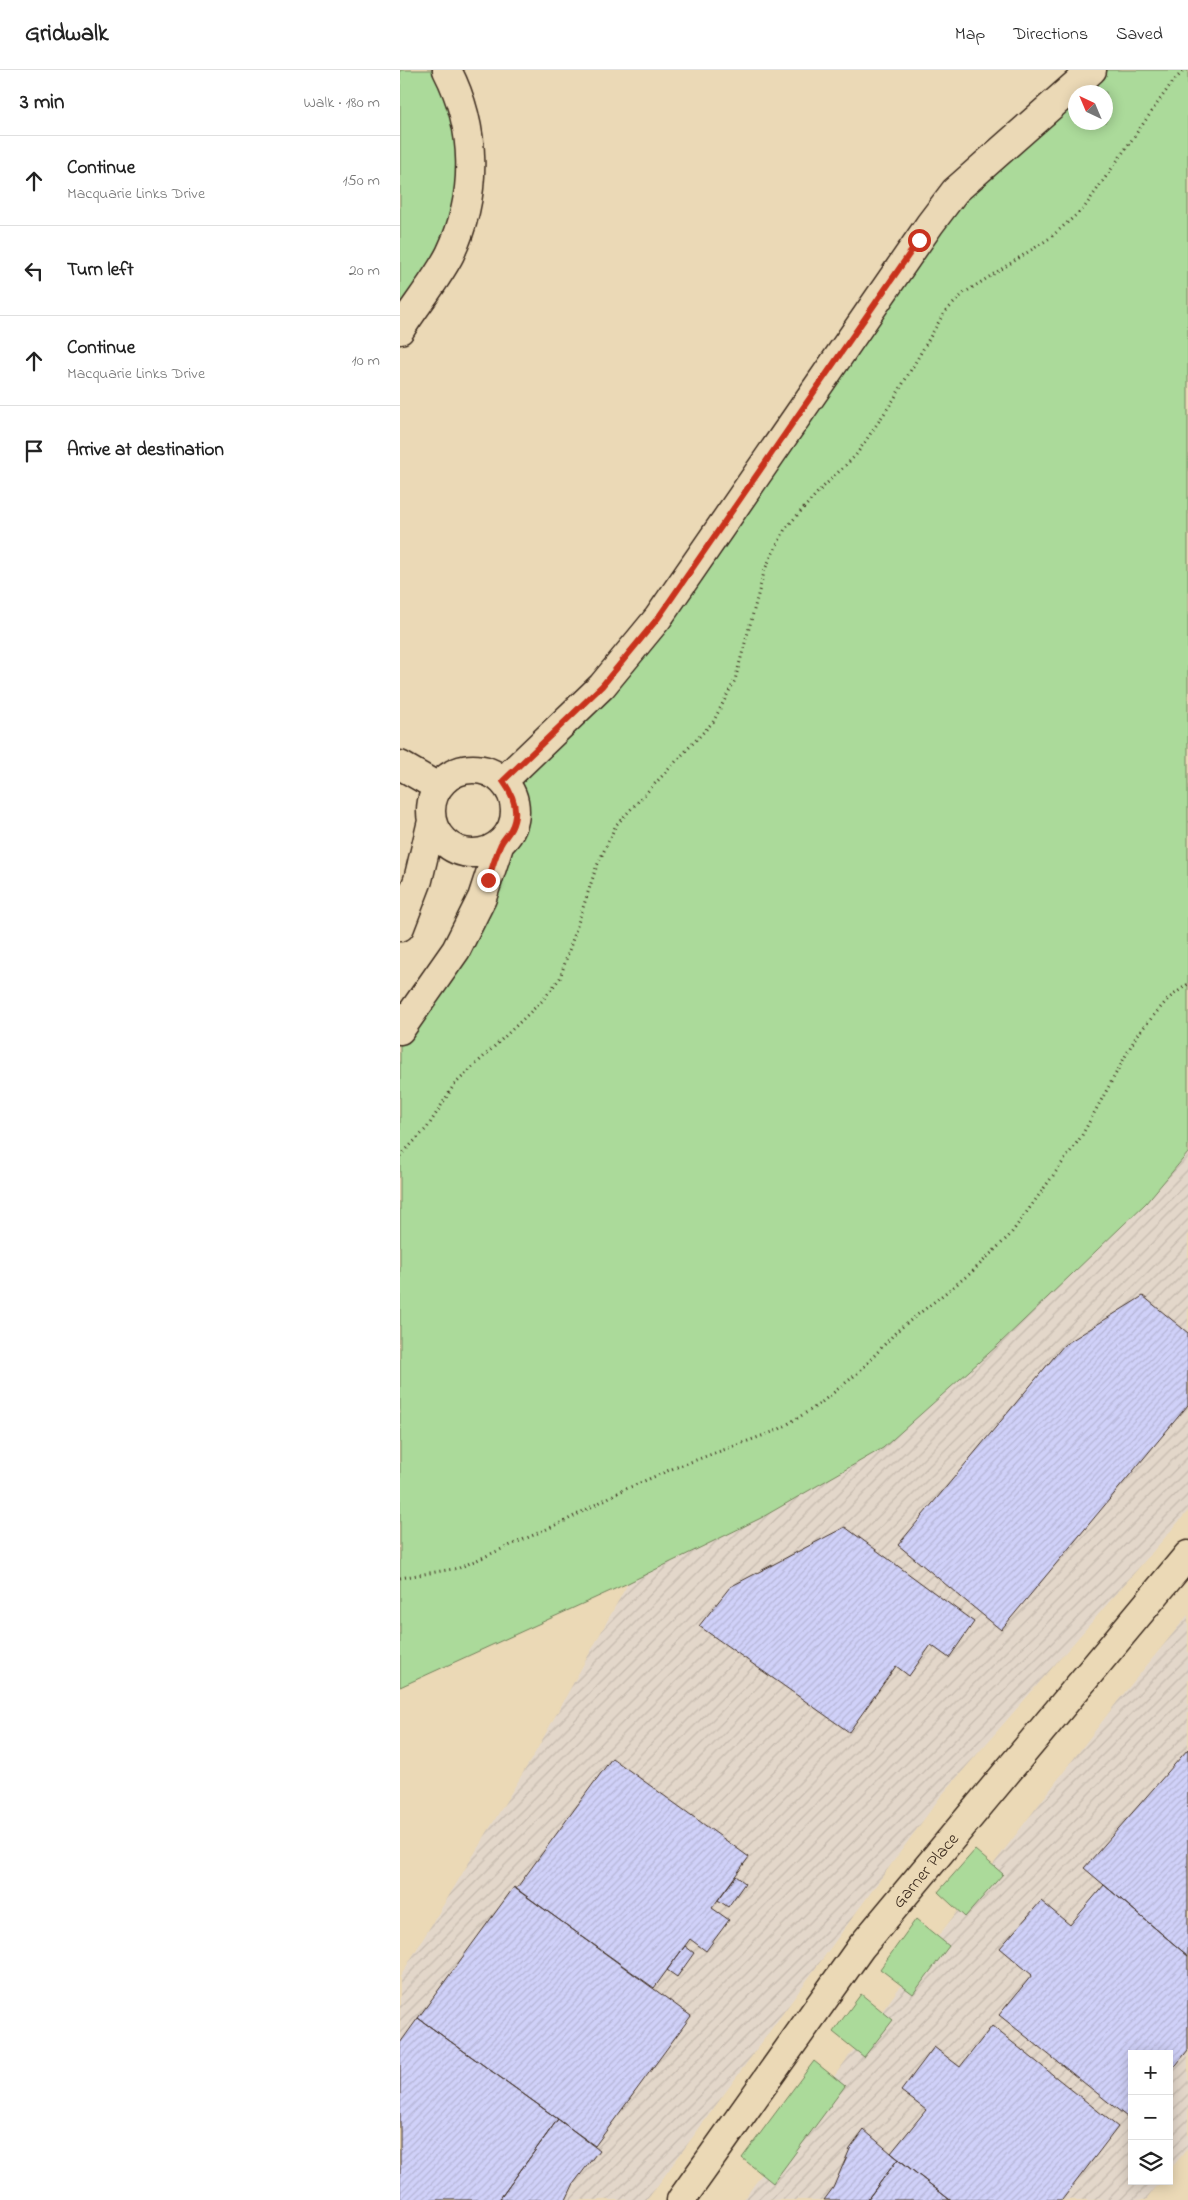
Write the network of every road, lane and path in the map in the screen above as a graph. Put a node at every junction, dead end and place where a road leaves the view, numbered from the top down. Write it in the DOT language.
graph roads {
  1 [pos="447,70"];
  2 [pos="1092,70"];
  3 [pos="1184,70"];
  4 [pos="400,330"];
  5 [pos="400,764"];
  6 [pos="503,781"];
  7 [pos="438,787"];
  8 [pos="432,821"];
  9 [pos="500,844"];
  10 [pos="400,927"];
  11 [pos="1188,984"];
  12 [pos="400,1030"];
  13 [pos="400,1156"];
  14 [pos="1188,1555"];
  15 [pos="400,1578"];
  16 [pos="681,2200"];
  1 -- 4 [label="street"];
  2 -- 6 [label="street"];
  3 -- 13 [label="path"];
  5 -- 7 [label="street"];
  6 -- 7 [label="street"];
  6 -- 9 [label="street"];
  7 -- 8 [label="street"];
  8 -- 9 [label="street"];
  8 -- 10 [label="street"];
  9 -- 12 [label="street"];
  11 -- 15 [label="path"];
  14 -- 16 [label="street, Garner Place"];
}
